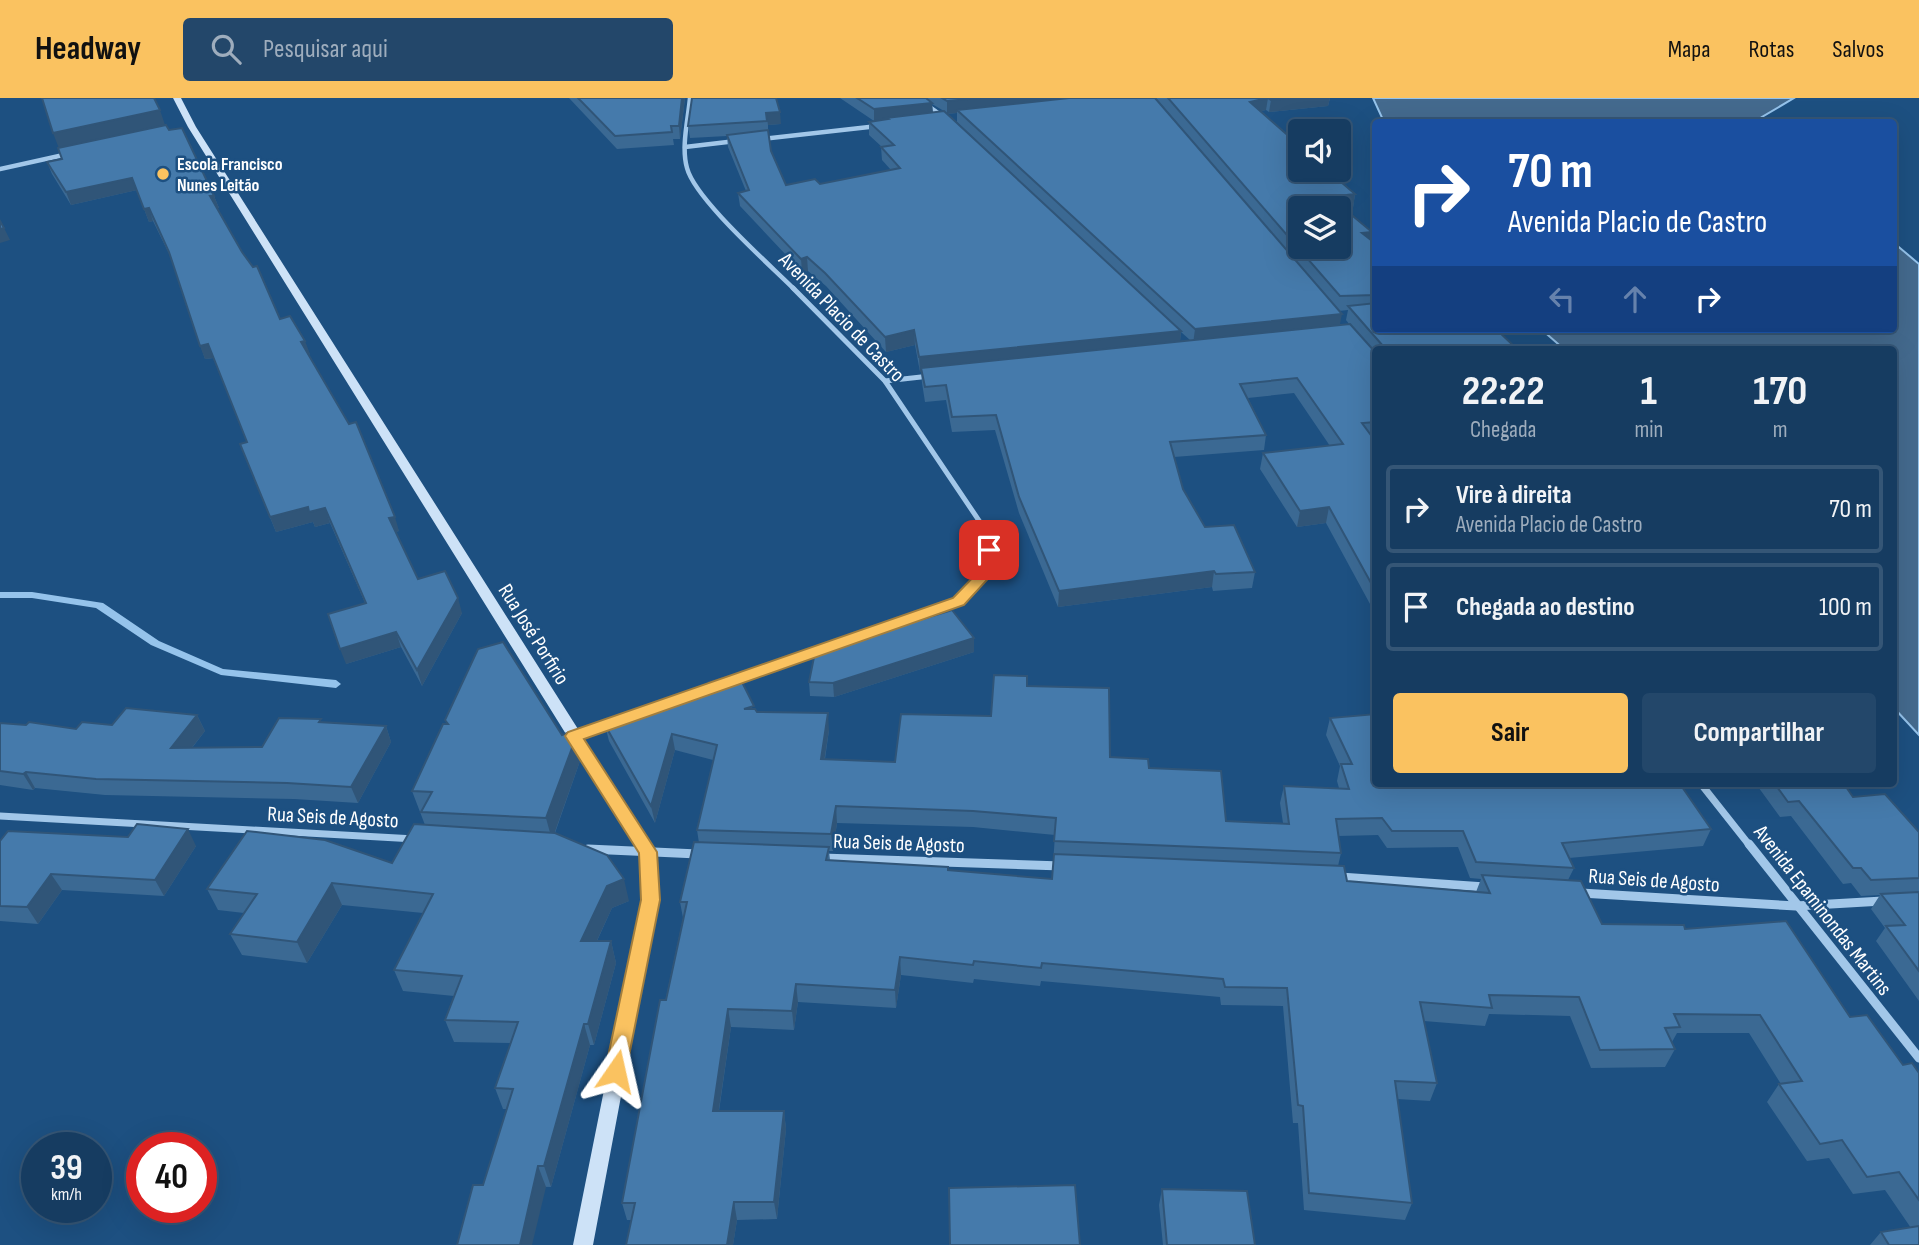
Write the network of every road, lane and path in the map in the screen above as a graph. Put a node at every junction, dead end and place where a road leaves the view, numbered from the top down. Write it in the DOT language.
graph roads {
  1 [pos="177,98"];
  2 [pos="690,98"];
  3 [pos="917,98"];
  4 [pos="932,120"];
  5 [pos="891,125"];
  6 [pos="753,139"];
  7 [pos="740,141"];
  8 [pos="685,147"];
  9 [pos="69,154"];
  10 [pos="0,169"];
  11 [pos="941,375"];
  12 [pos="885,381"];
  13 [pos="574,736"];
  14 [pos="1703,787"];
  15 [pos="0,817"];
  16 [pos="427,840"];
  17 [pos="579,848"];
  18 [pos="648,852"];
  19 [pos="703,854"];
  20 [pos="814,858"];
  21 [pos="1076,866"];
  22 [pos="1325,876"];
  23 [pos="1491,887"];
  24 [pos="1574,892"];
  25 [pos="1892,901"];
  26 [pos="1796,906"];
  27 [pos="1919,1058"];
  28 [pos="583,1245"];
  1 -- 13 [label="street, Rua José Porfirio"];
  2 -- 8 [label="street, Avenida Placio de Castro"];
  3 -- 4 [label="street"];
  5 -- 6 [label="street"];
  7 -- 8 [label="street"];
  8 -- 12 [label="street, Avenida Placio de Castro"];
  9 -- 10 [label="street"];
  11 -- 12 [label="street"];
  12 -- 13 [label="street, Avenida Placio de Castro"];
  13 -- 18 [label="street, Rua José Porfirio"];
  14 -- 26 [label="street, Avenida Epaminondas Martins"];
  15 -- 16 [label="street, Rua Seis de Agosto"];
  17 -- 18 [label="street"];
  18 -- 19 [label="street"];
  18 -- 28 [label="street"];
  20 -- 21 [label="street, Rua Seis de Agosto"];
  22 -- 23 [label="street"];
  24 -- 26 [label="street, Rua Seis de Agosto"];
  25 -- 26 [label="street, Rua Seis de Agosto"];
  26 -- 27 [label="street, Avenida Epaminondas Martins"];
}
